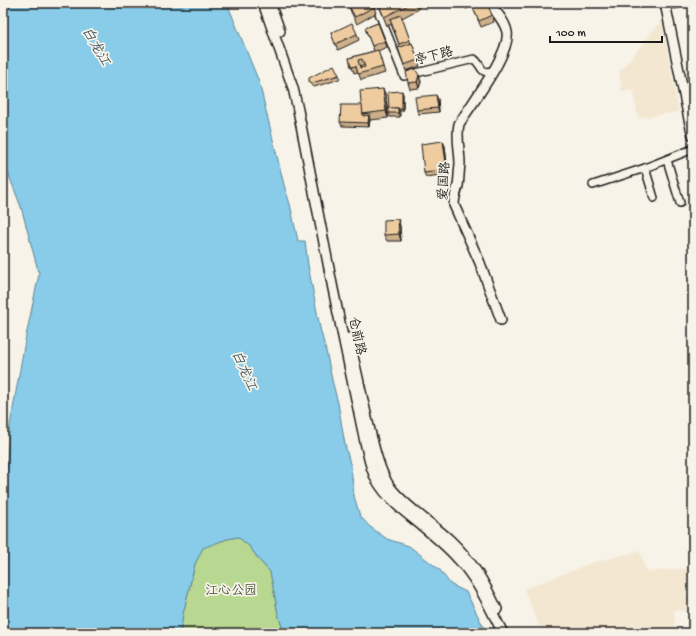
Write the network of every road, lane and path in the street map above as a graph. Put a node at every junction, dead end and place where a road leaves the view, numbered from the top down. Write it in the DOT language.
graph roads {
  1 [pos="263,3"];
  2 [pos="271,3"];
  3 [pos="375,3"];
  4 [pos="489,3"];
  5 [pos="665,3"];
  6 [pos="494,70"];
  7 [pos="693,134"];
  8 [pos="693,149"];
  9 [pos="667,160"];
  10 [pos="646,168"];
  11 [pos="593,185"];
  12 [pos="654,198"];
  13 [pos="680,203"];
  14 [pos="501,320"];
  15 [pos="503,633"];
  16 [pos="509,633"];
  1 -- 15 [label="street, 仓前路"];
  2 -- 16 [label="street, 仓前路"];
  3 -- 6 [label="street, 亭下路"];
  4 -- 6 [label="street, 爱国路"];
  5 -- 7 [label="street"];
  6 -- 14 [label="street, 爱国路"];
  8 -- 9 [label="street"];
  9 -- 10 [label="street"];
  9 -- 13 [label="street"];
  10 -- 11 [label="street"];
  10 -- 12 [label="street"];
}
